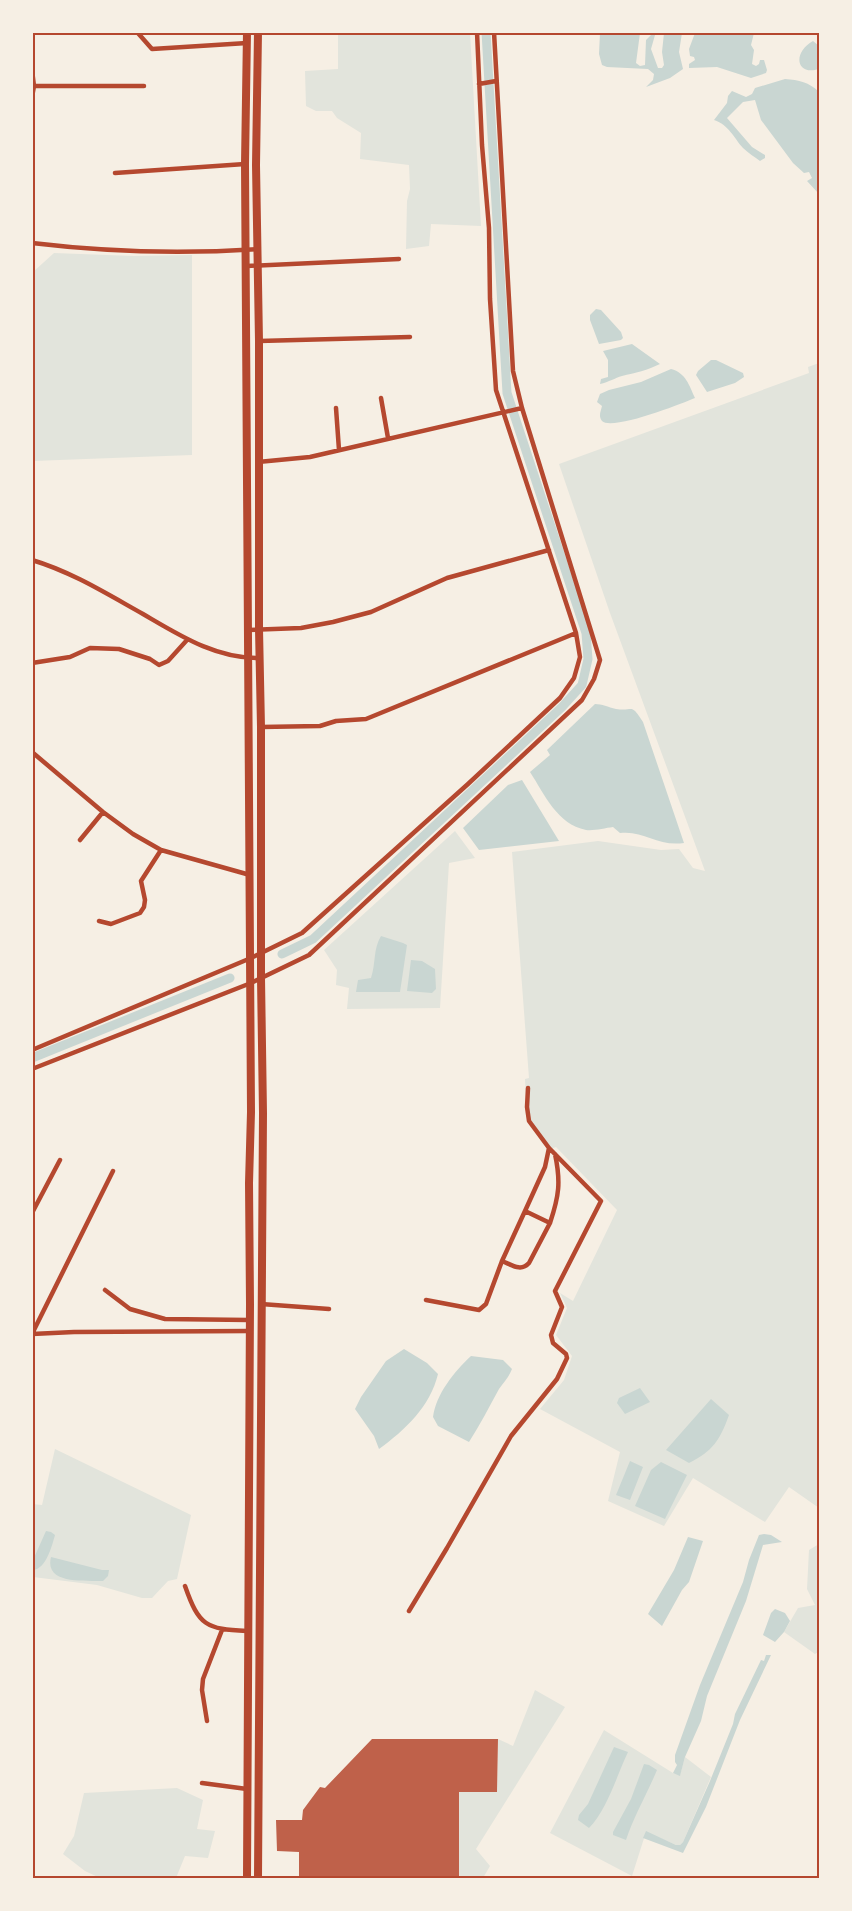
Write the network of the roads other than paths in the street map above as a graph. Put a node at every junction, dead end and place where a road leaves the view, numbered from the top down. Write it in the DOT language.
graph roads {
  1 [pos="137,32"];
  2 [pos="247,32"];
  3 [pos="258,32"];
  4 [pos="477,32"];
  5 [pos="494,32"];
  6 [pos="247,43"];
  7 [pos="32,70"];
  8 [pos="496,81"];
  9 [pos="478,84"];
  10 [pos="34,86"];
  11 [pos="144,86"];
  12 [pos="32,98"];
  13 [pos="245,164"];
  14 [pos="115,173"];
  15 [pos="32,243"];
  16 [pos="258,249"];
  17 [pos="246,250"];
  18 [pos="400,259"];
  19 [pos="247,266"];
  20 [pos="259,266"];
  21 [pos="410,337"];
  22 [pos="259,341"];
  23 [pos="381,398"];
  24 [pos="336,408"];
  25 [pos="521,408"];
  26 [pos="506,411"];
  27 [pos="388,438"];
  28 [pos="339,450"];
  29 [pos="258,462"];
  30 [pos="549,550"];
  31 [pos="32,560"];
  32 [pos="258,629"];
  33 [pos="247,630"];
  34 [pos="576,633"];
  35 [pos="187,640"];
  36 [pos="260,658"];
  37 [pos="249,659"];
  38 [pos="32,663"];
  39 [pos="261,726"];
  40 [pos="32,752"];
  41 [pos="104,812"];
  42 [pos="80,840"];
  43 [pos="161,850"];
  44 [pos="250,875"];
  45 [pos="99,921"];
  46 [pos="261,953"];
  47 [pos="251,958"];
  48 [pos="261,978"];
  49 [pos="250,983"];
  50 [pos="32,1050"];
  51 [pos="32,1069"];
  52 [pos="528,1088"];
  53 [pos="550,1148"];
  54 [pos="555,1154"];
  55 [pos="60,1160"];
  56 [pos="114,1171"];
  57 [pos="525,1211"];
  58 [pos="32,1213"];
  59 [pos="550,1223"];
  60 [pos="502,1261"];
  61 [pos="105,1290"];
  62 [pos="426,1300"];
  63 [pos="261,1304"];
  64 [pos="329,1309"];
  65 [pos="249,1320"];
  66 [pos="249,1331"];
  67 [pos="32,1334"];
  68 [pos="186,1586"];
  69 [pos="409,1611"];
  70 [pos="222,1630"];
  71 [pos="248,1631"];
  72 [pos="207,1721"];
  73 [pos="202,1783"];
  74 [pos="247,1789"];
  75 [pos="247,1878"];
  76 [pos="258,1878"];
  1 -- 6 [label="street"];
  2 -- 6 [label="highway"];
  3 -- 16 [label="highway"];
  4 -- 9 [label="street"];
  5 -- 8 [label="street"];
  6 -- 13 [label="highway"];
  7 -- 10 [label="street"];
  8 -- 9 [label="street"];
  8 -- 25 [label="street"];
  9 -- 26 [label="street"];
  10 -- 11 [label="street"];
  10 -- 12 [label="street"];
  13 -- 14 [label="street"];
  13 -- 17 [label="highway"];
  15 -- 17 [label="street"];
  16 -- 17 [label="street"];
  16 -- 20 [label="highway"];
  17 -- 19 [label="highway"];
  18 -- 20 [label="street"];
  19 -- 20 [label="street"];
  19 -- 33 [label="highway"];
  20 -- 22 [label="highway"];
  21 -- 22 [label="street"];
  22 -- 29 [label="highway"];
  23 -- 27 [label="street"];
  24 -- 28 [label="street"];
  25 -- 26 [label="street"];
  25 -- 48 [label="street"];
  26 -- 27 [label="street"];
  26 -- 30 [label="street"];
  27 -- 28 [label="street"];
  28 -- 29 [label="street"];
  29 -- 32 [label="highway"];
  30 -- 32 [label="street"];
  30 -- 34 [label="street"];
  31 -- 35 [label="street"];
  32 -- 33 [label="street"];
  32 -- 36 [label="highway"];
  33 -- 37 [label="highway"];
  34 -- 39 [label="street"];
  34 -- 46 [label="street"];
  35 -- 37 [label="street"];
  35 -- 38 [label="street"];
  36 -- 37 [label="street"];
  36 -- 39 [label="highway"];
  37 -- 44 [label="highway"];
  39 -- 46 [label="highway"];
  40 -- 41 [label="street"];
  41 -- 42 [label="street"];
  41 -- 43 [label="street"];
  43 -- 44 [label="street"];
  43 -- 45 [label="street"];
  44 -- 47 [label="highway"];
  46 -- 47 [label="street"];
  46 -- 48 [label="highway"];
  47 -- 49 [label="highway"];
  47 -- 50 [label="street"];
  48 -- 49 [label="street"];
  48 -- 63 [label="highway"];
  49 -- 51 [label="street"];
  49 -- 65 [label="highway"];
  52 -- 53 [label="street"];
  53 -- 54 [label="street"];
  53 -- 57 [label="street"];
  54 -- 59 [label="street"];
  54 -- 69 [label="street"];
  55 -- 58 [label="street"];
  56 -- 67 [label="street"];
  57 -- 59 [label="street"];
  57 -- 60 [label="street"];
  59 -- 60 [label="street"];
  60 -- 62 [label="street"];
  61 -- 65 [label="street"];
  63 -- 64 [label="street"];
  63 -- 76 [label="highway"];
  65 -- 66 [label="highway"];
  66 -- 67 [label="street"];
  66 -- 71 [label="highway"];
  68 -- 70 [label="street"];
  70 -- 71 [label="street"];
  70 -- 72 [label="street"];
  71 -- 74 [label="highway"];
  73 -- 74 [label="street"];
  74 -- 75 [label="highway"];
}
